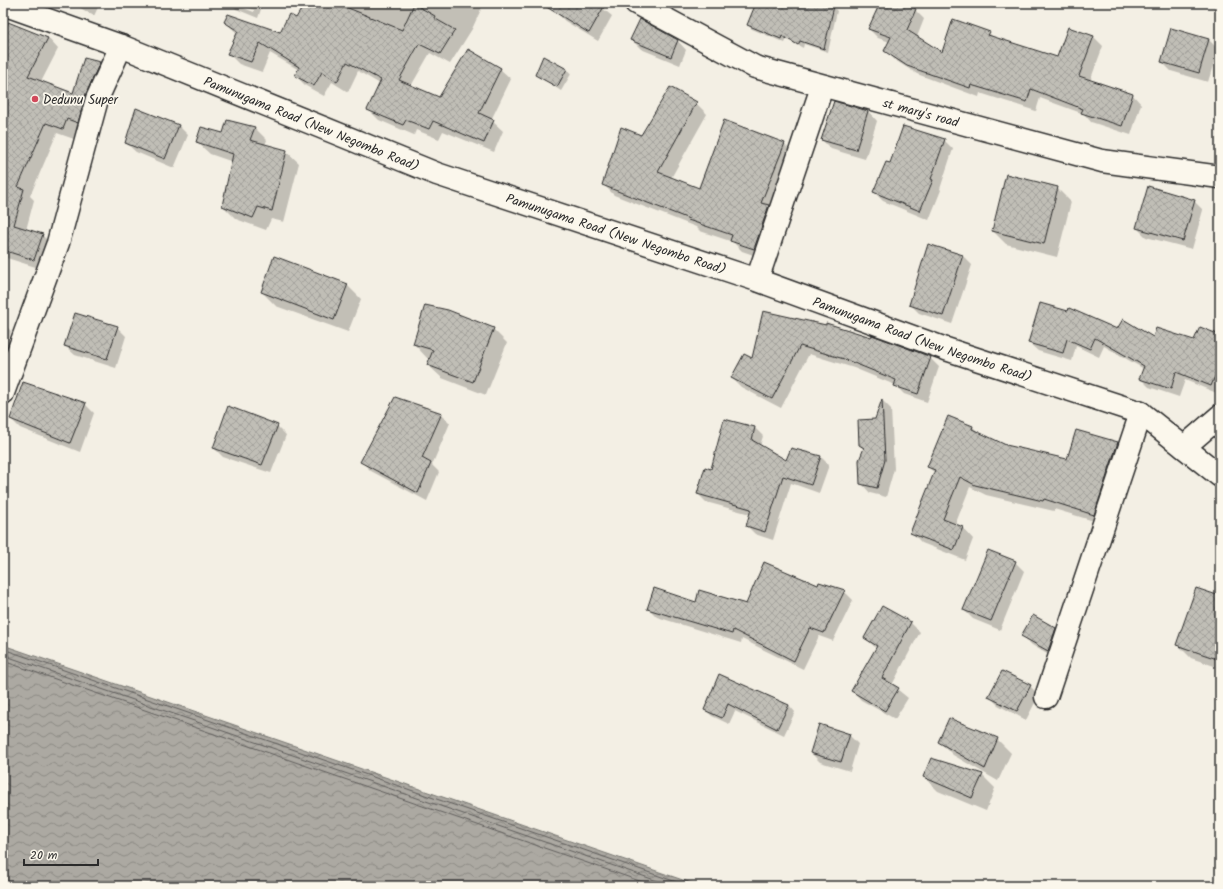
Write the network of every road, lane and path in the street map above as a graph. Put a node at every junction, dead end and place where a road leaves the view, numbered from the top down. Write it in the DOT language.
graph roads {
  1 [pos="636,3"];
  2 [pos="3,4"];
  3 [pos="121,46"];
  4 [pos="822,87"];
  5 [pos="1220,177"];
  6 [pos="757,280"];
  7 [pos="3,393"];
  8 [pos="1141,413"];
  9 [pos="1220,416"];
  10 [pos="1184,447"];
  11 [pos="1220,476"];
  12 [pos="1046,697"];
  1 -- 4 [label="street, st mary's road"];
  2 -- 3 [label="street, Pamunugama Road (New Negombo Road)"];
  3 -- 6 [label="street, Pamunugama Road (New Negombo Road)"];
  3 -- 7 [label="street"];
  4 -- 5 [label="street, st mary's road"];
  4 -- 6 [label="street"];
  6 -- 8 [label="street, Pamunugama Road (New Negombo Road)"];
  8 -- 10 [label="street, Pamunugama Road (New Negombo Road)"];
  8 -- 12 [label="street"];
  9 -- 10 [label="street"];
  10 -- 11 [label="street, Pamunugama Road (New Negombo Road)"];
}
